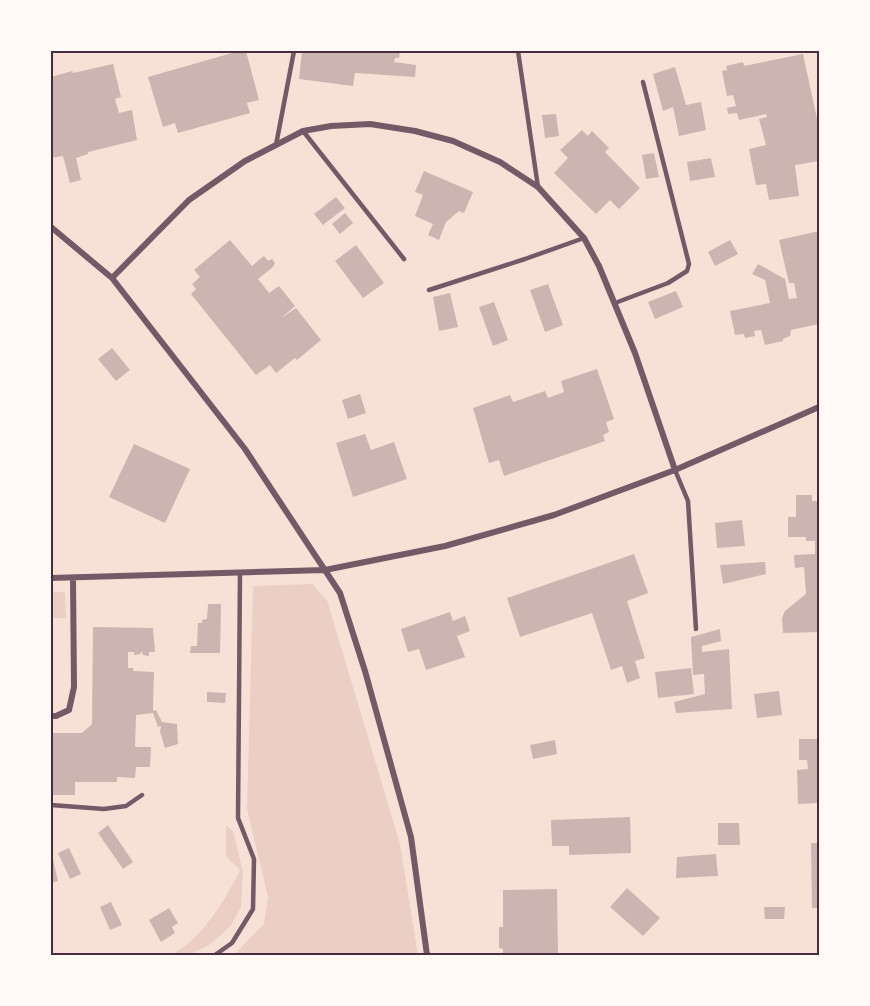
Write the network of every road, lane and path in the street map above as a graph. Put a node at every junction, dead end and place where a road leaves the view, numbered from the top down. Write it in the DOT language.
graph roads {
  1 [pos="294,51"];
  2 [pos="518,51"];
  3 [pos="643,82"];
  4 [pos="303,131"];
  5 [pos="276,145"];
  6 [pos="538,187"];
  7 [pos="51,227"];
  8 [pos="584,238"];
  9 [pos="404,259"];
  10 [pos="112,278"];
  11 [pos="429,290"];
  12 [pos="615,303"];
  13 [pos="819,407"];
  14 [pos="675,470"];
  15 [pos="325,570"];
  16 [pos="240,572"];
  17 [pos="51,578"];
  18 [pos="73,578"];
  19 [pos="696,629"];
  20 [pos="51,716"];
  21 [pos="142,795"];
  22 [pos="51,805"];
  23 [pos="215,955"];
  24 [pos="427,955"];
  1 -- 5 [label="lane"];
  2 -- 6 [label="lane"];
  3 -- 12 [label="lane"];
  4 -- 5 [label="street"];
  4 -- 6 [label="street"];
  4 -- 9 [label="lane"];
  5 -- 10 [label="street"];
  6 -- 8 [label="street"];
  7 -- 10 [label="street"];
  8 -- 11 [label="lane"];
  8 -- 12 [label="street"];
  10 -- 15 [label="street"];
  12 -- 14 [label="street"];
  13 -- 14 [label="street"];
  14 -- 15 [label="street"];
  14 -- 19 [label="lane"];
  15 -- 16 [label="street"];
  15 -- 24 [label="street"];
  16 -- 18 [label="street"];
  16 -- 23 [label="lane"];
  17 -- 18 [label="street"];
  18 -- 20 [label="street"];
  21 -- 22 [label="lane"];
}
